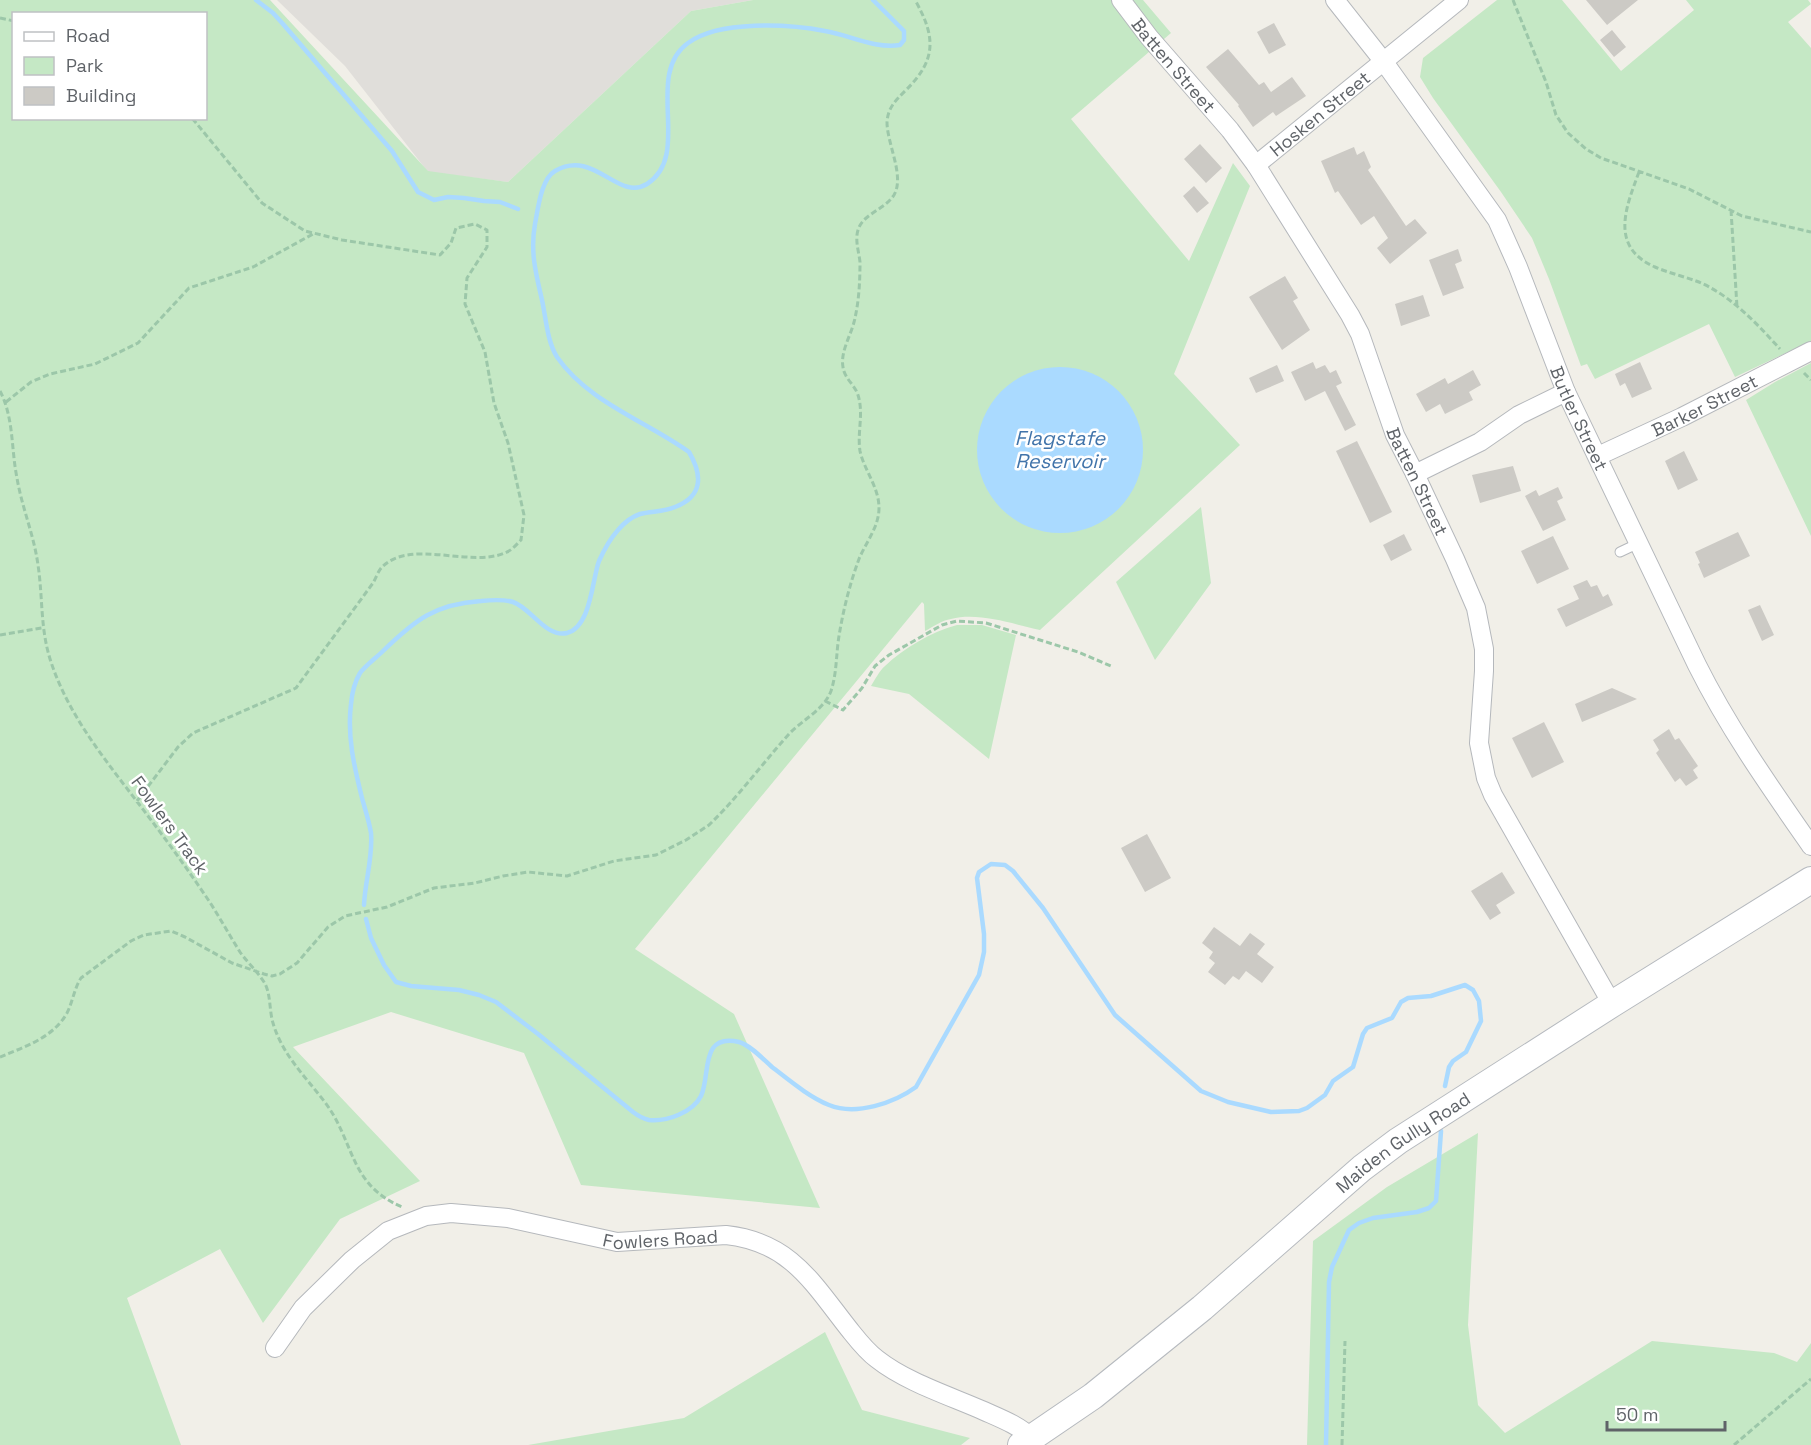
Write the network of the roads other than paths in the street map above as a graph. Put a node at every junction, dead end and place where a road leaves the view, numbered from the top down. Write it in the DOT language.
graph roads {
  1 [pos="1121,0"];
  2 [pos="1335,0"];
  3 [pos="1459,0"];
  4 [pos="1384,62"];
  5 [pos="1256,165"];
  6 [pos="1811,351"];
  7 [pos="1566,393"];
  8 [pos="1598,456"];
  9 [pos="1416,474"];
  10 [pos="1639,543"];
  11 [pos="1620,552"];
  12 [pos="1811,846"];
  13 [pos="1811,880"];
  14 [pos="1611,1004"];
  15 [pos="275,1348"];
  16 [pos="1027,1442"];
  1 -- 5 [label="street, Batten Street"];
  2 -- 4 [label="street, Butler Street"];
  3 -- 4 [label="street, Hosken Street"];
  4 -- 5 [label="street, Hosken Street"];
  4 -- 7 [label="street, Butler Street"];
  5 -- 9 [label="street, Batten Street"];
  6 -- 8 [label="street, Barker Street"];
  7 -- 8 [label="street, Butler Street"];
  7 -- 9 [label="street"];
  8 -- 10 [label="street, Butler Street"];
  9 -- 14 [label="street, Batten Street"];
  10 -- 11 [label="lane"];
  10 -- 12 [label="street, Butler Street"];
  13 -- 14 [label="street, Maiden Gully Road"];
  14 -- 16 [label="street, Maiden Gully Road"];
  15 -- 16 [label="street, Fowlers Road"];
}
